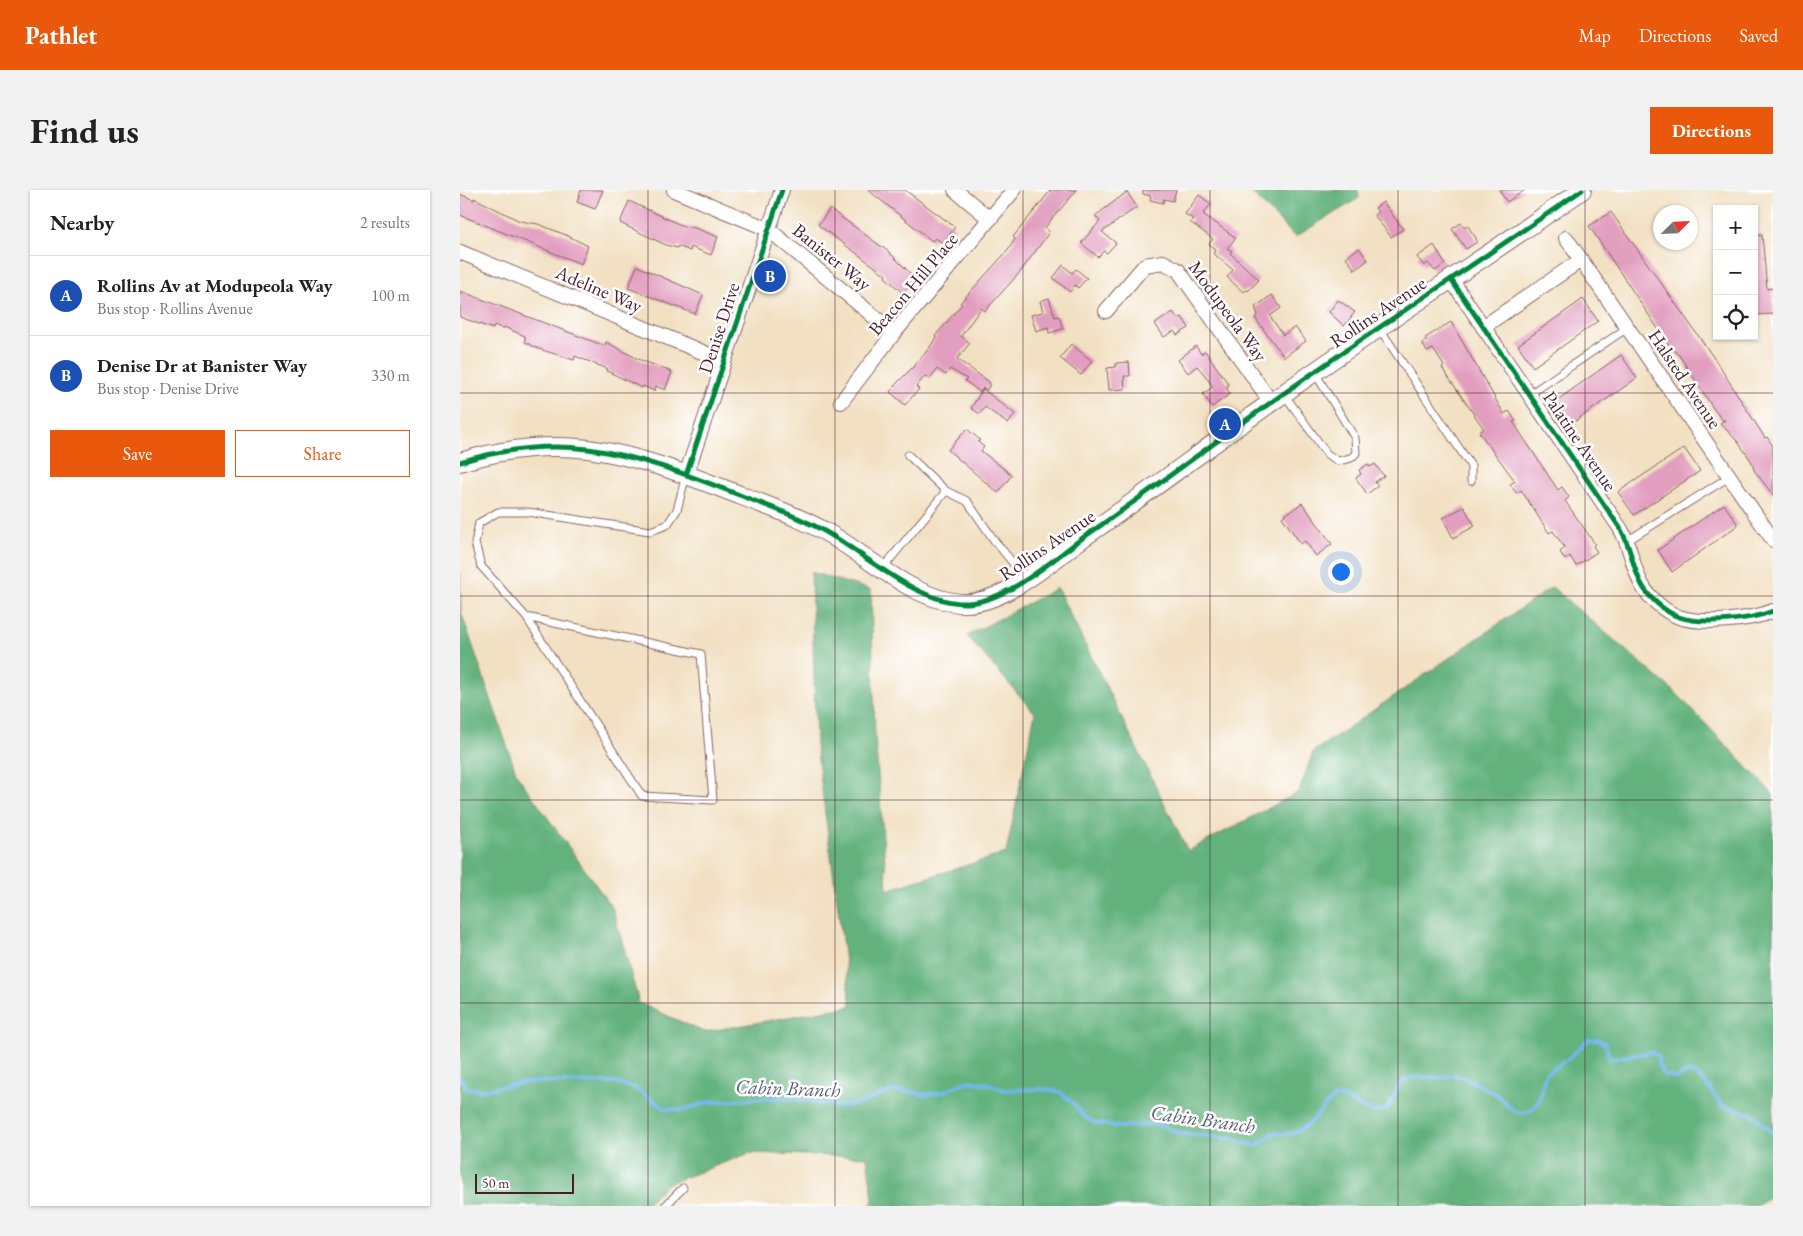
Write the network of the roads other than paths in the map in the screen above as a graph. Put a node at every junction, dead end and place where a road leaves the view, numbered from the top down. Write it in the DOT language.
graph roads {
  1 [pos="674,190"];
  2 [pos="782,190"];
  3 [pos="955,190"];
  4 [pos="1014,190"];
  5 [pos="1582,190"];
  6 [pos="990,219"];
  7 [pos="768,229"];
  8 [pos="1566,238"];
  9 [pos="460,252"];
  10 [pos="1581,260"];
  11 [pos="1452,280"];
  12 [pos="1106,311"];
  13 [pos="1483,327"];
  14 [pos="1627,328"];
  15 [pos="1380,329"];
  16 [pos="894,333"];
  17 [pos="724,361"];
  18 [pos="1314,372"];
  19 [pos="1530,394"];
  20 [pos="1277,398"];
  21 [pos="841,402"];
  22 [pos="908,454"];
  23 [pos="460,462"];
  24 [pos="686,475"];
  25 [pos="1729,477"];
  26 [pos="1470,480"];
  27 [pos="946,491"];
  28 [pos="1773,540"];
  29 [pos="1628,541"];
  30 [pos="883,568"];
  31 [pos="1026,579"];
  32 [pos="1773,611"];
  33 [pos="526,618"];
  34 [pos="683,1188"];
  35 [pos="665,1206"];
  1 -- 7 [label="street, Banister Way"];
  2 -- 7 [label="street, Denise Drive"];
  3 -- 6 [label="street"];
  4 -- 6 [label="street, Beacon Hill Place"];
  5 -- 11 [label="street, Rollins Avenue"];
  6 -- 16 [label="street, Beacon Hill Place"];
  7 -- 16 [label="street, Banister Way"];
  7 -- 17 [label="street, Denise Drive"];
  8 -- 10 [label="street, Halsted Avenue"];
  9 -- 17 [label="street, Adeline Way"];
  10 -- 13 [label="street"];
  10 -- 14 [label="street, Halsted Avenue"];
  11 -- 13 [label="street, Palatine Avenue"];
  11 -- 15 [label="street, Rollins Avenue"];
  12 -- 20 [label="street, Modupeola Way"];
  13 -- 19 [label="street, Palatine Avenue"];
  14 -- 19 [label="lane"];
  14 -- 25 [label="street, Halsted Avenue"];
  15 -- 18 [label="street, Rollins Avenue"];
  15 -- 26 [label="lane"];
  16 -- 21 [label="street, Beacon Hill Place"];
  17 -- 24 [label="street, Denise Drive"];
  18 -- 20 [label="street, Rollins Avenue"];
  18 -- 20 [label="lane"];
  19 -- 29 [label="street, Palatine Avenue"];
  20 -- 31 [label="street, Rollins Avenue"];
  22 -- 27 [label="lane"];
  23 -- 24 [label="street, Rollins Avenue"];
  24 -- 30 [label="street, Rollins Avenue"];
  24 -- 33 [label="lane"];
  25 -- 28 [label="street, Halsted Avenue"];
  25 -- 29 [label="lane"];
  27 -- 30 [label="lane"];
  27 -- 31 [label="lane"];
  29 -- 32 [label="street, Palatine Avenue"];
  30 -- 31 [label="street, Rollins Avenue"];
  33 -- 33 [label="lane"];
  34 -- 35 [label="lane"];
}
